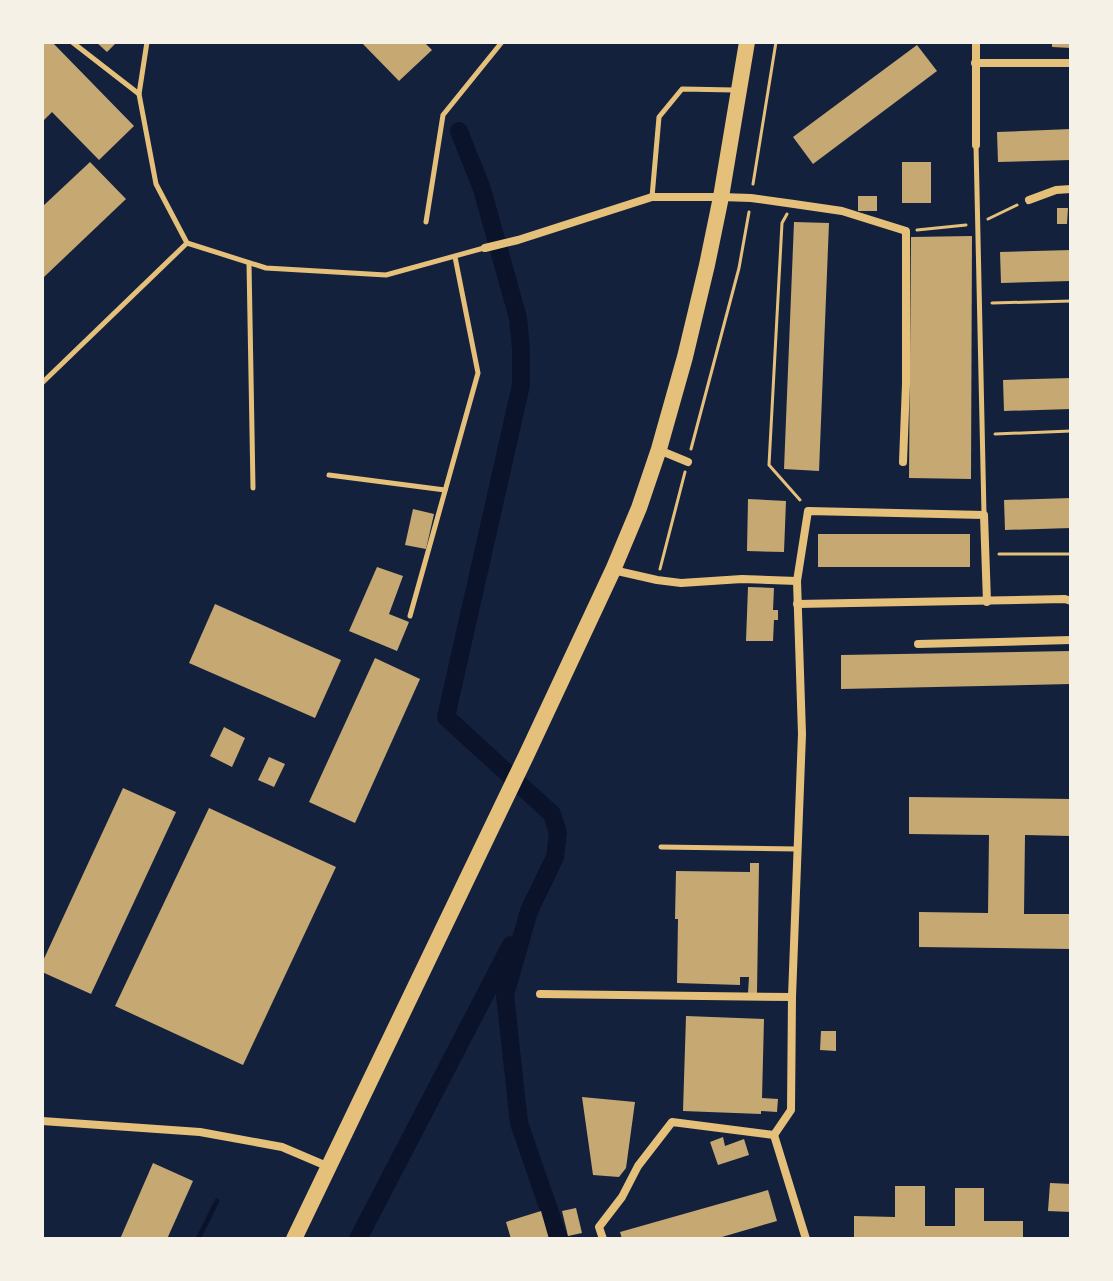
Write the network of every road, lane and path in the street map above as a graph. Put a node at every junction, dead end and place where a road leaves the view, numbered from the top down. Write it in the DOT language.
graph roads {
  1 [pos="72,42"];
  2 [pos="147,42"];
  3 [pos="502,42"];
  4 [pos="747,42"];
  5 [pos="776,42"];
  6 [pos="976,42"];
  7 [pos="975,63"];
  8 [pos="1071,63"];
  9 [pos="739,90"];
  10 [pos="139,94"];
  11 [pos="976,145"];
  12 [pos="1071,189"];
  13 [pos="652,197"];
  14 [pos="721,197"];
  15 [pos="751,198"];
  16 [pos="1029,200"];
  17 [pos="426,222"];
  18 [pos="782,223"];
  19 [pos="187,243"];
  20 [pos="485,248"];
  21 [pos="455,257"];
  22 [pos="249,263"];
  23 [pos="1071,301"];
  24 [pos="980,304"];
  25 [pos="42,383"];
  26 [pos="1071,431"];
  27 [pos="982,435"];
  28 [pos="659,449"];
  29 [pos="688,462"];
  30 [pos="903,462"];
  31 [pos="329,475"];
  32 [pos="253,488"];
  33 [pos="445,490"];
  34 [pos="808,511"];
  35 [pos="984,515"];
  36 [pos="985,554"];
  37 [pos="1071,554"];
  38 [pos="613,570"];
  39 [pos="657,580"];
  40 [pos="797,581"];
  41 [pos="1071,601"];
  42 [pos="987,602"];
  43 [pos="797,604"];
  44 [pos="410,616"];
  45 [pos="1071,640"];
  46 [pos="918,644"];
  47 [pos="661,847"];
  48 [pos="798,849"];
  49 [pos="540,994"];
  50 [pos="792,997"];
  51 [pos="42,1121"];
  52 [pos="774,1135"];
  53 [pos="329,1167"];
  54 [pos="294,1239"];
  55 [pos="603,1239"];
  56 [pos="806,1239"];
  1 -- 10 [label="lane"];
  2 -- 10 [label="lane"];
  3 -- 17 [label="lane"];
  4 -- 9 [label="main road"];
  5 -- 15 [label="path"];
  6 -- 7 [label="street"];
  7 -- 8 [label="street"];
  7 -- 11 [label="street"];
  9 -- 13 [label="lane"];
  9 -- 14 [label="main road"];
  10 -- 19 [label="lane"];
  11 -- 24 [label="lane"];
  12 -- 16 [label="street"];
  13 -- 14 [label="street"];
  13 -- 20 [label="street"];
  14 -- 15 [label="street"];
  14 -- 28 [label="main road"];
  15 -- 29 [label="path"];
  15 -- 30 [label="street"];
  18 -- 34 [label="path"];
  19 -- 22 [label="lane"];
  19 -- 25 [label="lane"];
  20 -- 21 [label="lane"];
  21 -- 22 [label="lane"];
  21 -- 33 [label="lane"];
  22 -- 32 [label="lane"];
  23 -- 24 [label="path"];
  24 -- 27 [label="lane"];
  26 -- 27 [label="path"];
  27 -- 35 [label="lane"];
  28 -- 29 [label="street"];
  28 -- 38 [label="main road"];
  29 -- 39 [label="path"];
  31 -- 33 [label="lane"];
  33 -- 44 [label="lane"];
  34 -- 35 [label="street"];
  34 -- 40 [label="street"];
  35 -- 36 [label="street"];
  36 -- 37 [label="path"];
  36 -- 42 [label="street"];
  38 -- 39 [label="street"];
  38 -- 53 [label="main road"];
  39 -- 40 [label="street"];
  40 -- 43 [label="street"];
  41 -- 42 [label="street"];
  42 -- 43 [label="street"];
  43 -- 48 [label="street"];
  45 -- 46 [label="street"];
  47 -- 48 [label="lane"];
  48 -- 50 [label="street"];
  49 -- 50 [label="street"];
  50 -- 52 [label="street"];
  51 -- 53 [label="street"];
  52 -- 55 [label="street"];
  52 -- 56 [label="street"];
  53 -- 54 [label="main road"];
}
